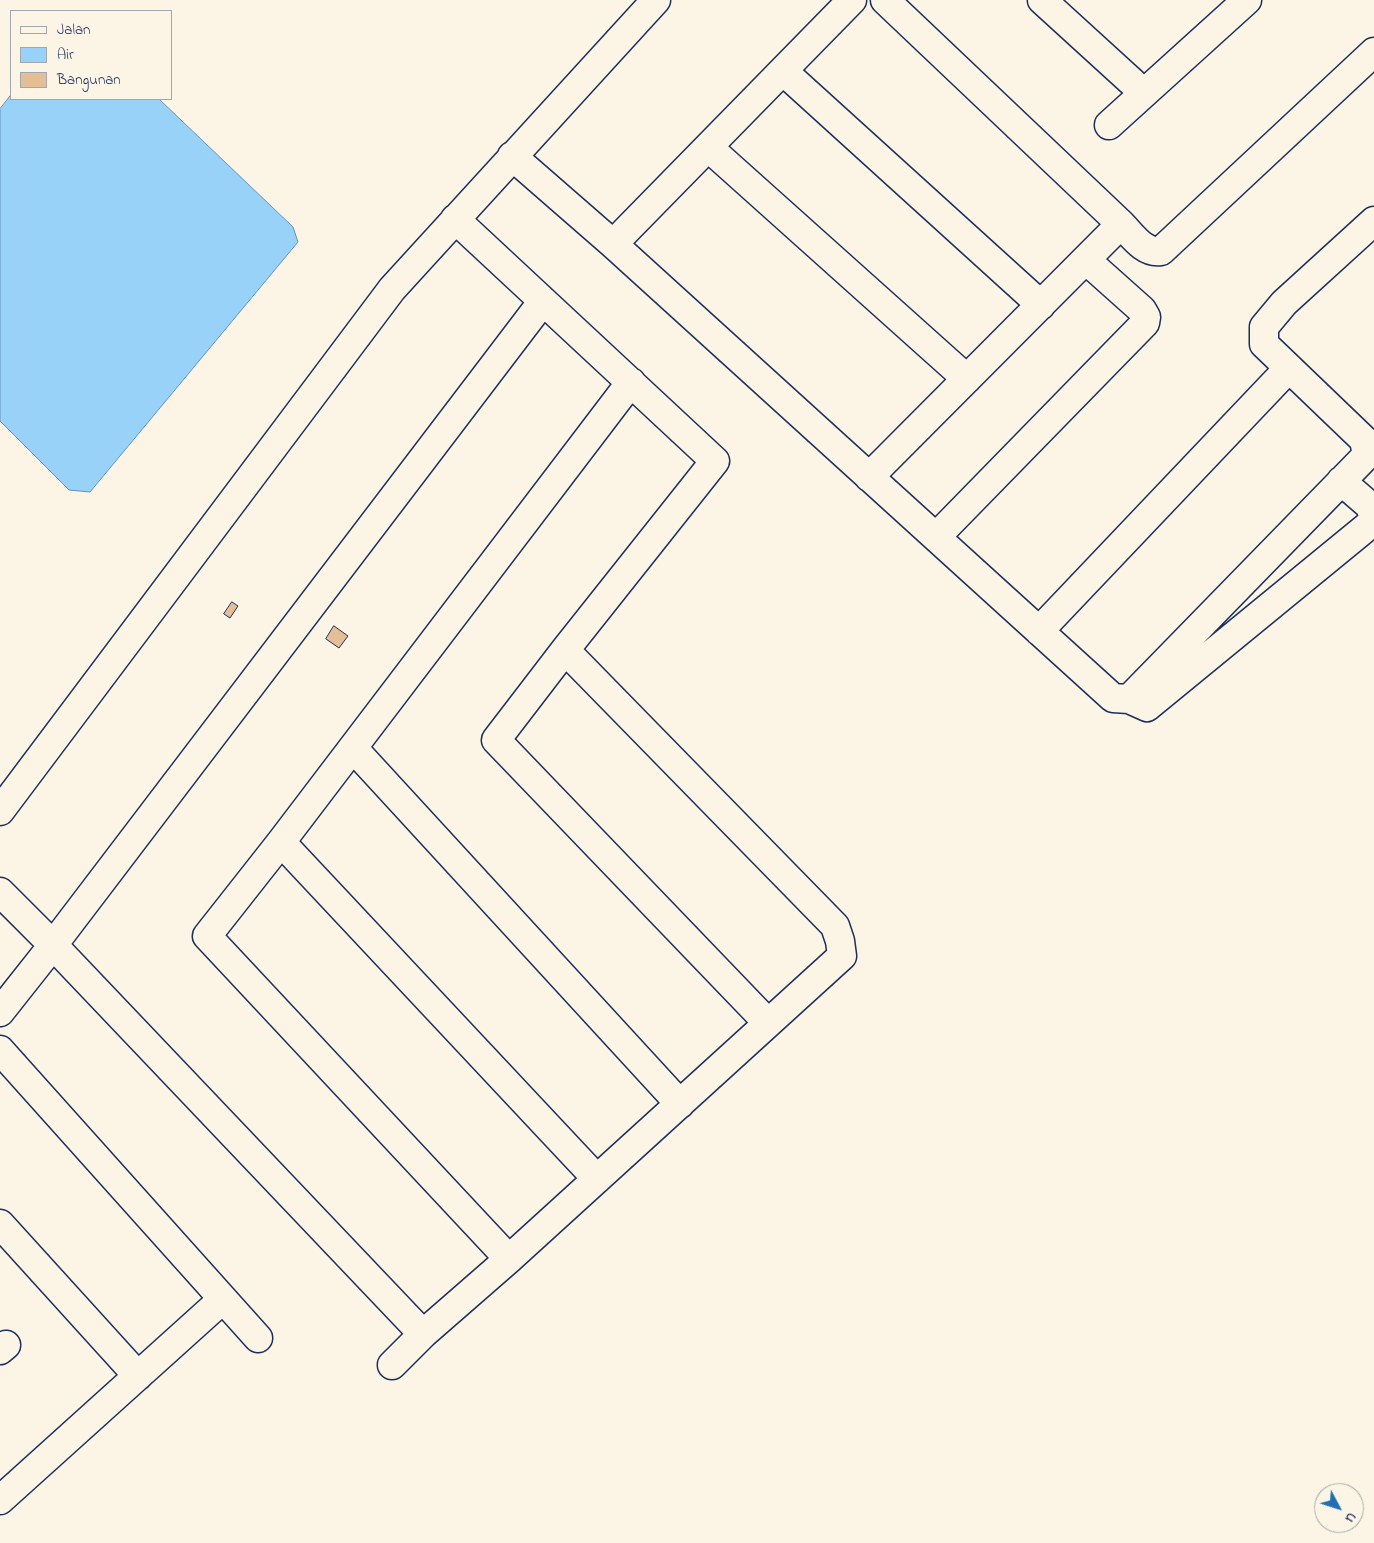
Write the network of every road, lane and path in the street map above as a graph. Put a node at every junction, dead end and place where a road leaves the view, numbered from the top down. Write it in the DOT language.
graph roads {
  1 [pos="656,0"];
  2 [pos="852,0"];
  3 [pos="886,0"];
  4 [pos="1042,0"];
  5 [pos="1246,0"];
  6 [pos="1374,52"];
  7 [pos="783,71"];
  8 [pos="1144,92"];
  9 [pos="1109,125"];
  10 [pos="708,148"];
  11 [pos="512,156"];
  12 [pos="455,219"];
  13 [pos="1374,221"];
  14 [pos="1120,224"];
  15 [pos="613,244"];
  16 [pos="1086,260"];
  17 [pos="542,300"];
  18 [pos="1041,305"];
  19 [pos="1289,368"];
  20 [pos="966,379"];
  21 [pos="631,382"];
  22 [pos="869,477"];
  23 [pos="1341,481"];
  24 [pos="1374,520"];
  25 [pos="936,537"];
  26 [pos="1039,630"];
  27 [pos="565,650"];
  28 [pos="1129,699"];
  29 [pos="353,748"];
  30 [pos="0,811"];
  31 [pos="281,842"];
  32 [pos="0,892"];
  33 [pos="53,945"];
  34 [pos="0,1012"];
  35 [pos="768,1023"];
  36 [pos="0,1050"];
  37 [pos="680,1104"];
  38 [pos="597,1179"];
  39 [pos="0,1224"];
  40 [pos="509,1259"];
  41 [pos="223,1299"];
  42 [pos="423,1334"];
  43 [pos="258,1338"];
  44 [pos="392,1364"];
  45 [pos="138,1376"];
  46 [pos="0,1500"];
  1 -- 11 [label="street"];
  2 -- 7 [label="street"];
  3 -- 14 [label="street"];
  4 -- 8 [label="street"];
  5 -- 8 [label="street"];
  6 -- 14 [label="street"];
  7 -- 10 [label="street"];
  7 -- 18 [label="street"];
  8 -- 9 [label="street"];
  10 -- 15 [label="street"];
  10 -- 20 [label="street"];
  11 -- 12 [label="street"];
  11 -- 15 [label="street"];
  12 -- 17 [label="street"];
  12 -- 30 [label="street"];
  13 -- 19 [label="street"];
  14 -- 16 [label="street"];
  15 -- 22 [label="street"];
  16 -- 18 [label="street"];
  16 -- 25 [label="street"];
  17 -- 21 [label="street"];
  17 -- 33 [label="street"];
  18 -- 20 [label="street"];
  19 -- 23 [label="street"];
  19 -- 26 [label="street"];
  20 -- 22 [label="street"];
  21 -- 27 [label="street"];
  21 -- 29 [label="street"];
  22 -- 25 [label="street"];
  23 -- 24 [label="street"];
  23 -- 28 [label="street"];
  24 -- 28 [label="street"];
  25 -- 26 [label="street"];
  26 -- 28 [label="street"];
  27 -- 35 [label="street"];
  27 -- 35 [label="street"];
  29 -- 31 [label="street"];
  29 -- 37 [label="street"];
  31 -- 38 [label="street"];
  31 -- 40 [label="street"];
  32 -- 33 [label="street"];
  33 -- 34 [label="street"];
  33 -- 42 [label="street"];
  35 -- 37 [label="street"];
  36 -- 41 [label="street"];
  37 -- 38 [label="street"];
  38 -- 40 [label="street"];
  39 -- 45 [label="street"];
  40 -- 42 [label="street"];
  41 -- 43 [label="street"];
  41 -- 45 [label="street"];
  42 -- 44 [label="street"];
  45 -- 46 [label="street"];
}
